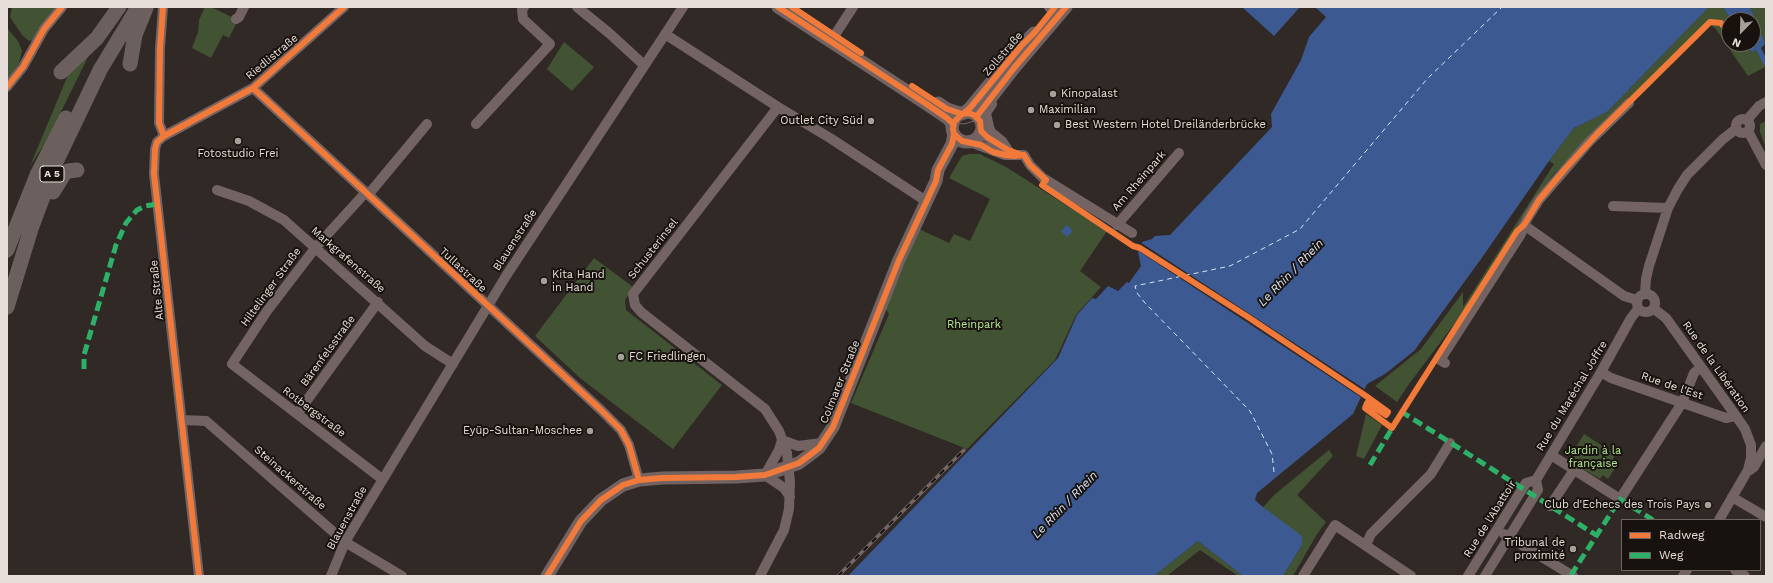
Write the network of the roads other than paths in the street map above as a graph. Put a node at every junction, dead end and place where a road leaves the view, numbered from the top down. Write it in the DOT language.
graph roads {
  1 [pos="62,7"];
  2 [pos="119,7"];
  3 [pos="127,7"];
  4 [pos="138,7"];
  5 [pos="147,7"];
  6 [pos="163,7"];
  7 [pos="244,7"];
  8 [pos="344,7"];
  9 [pos="524,7"];
  10 [pos="577,7"];
  11 [pos="683,7"];
  12 [pos="778,7"];
  13 [pos="792,7"];
  14 [pos="853,7"];
  15 [pos="1056,9"];
  16 [pos="236,19"];
  17 [pos="665,34"];
  18 [pos="833,38"];
  19 [pos="130,64"];
  20 [pos="644,66"];
  21 [pos="61,72"];
  22 [pos="7,88"];
  23 [pos="253,88"];
  24 [pos="996,91"];
  25 [pos="1766,102"];
  26 [pos="1630,103"];
  27 [pos="778,107"];
  28 [pos="968,114"];
  29 [pos="1747,120"];
  30 [pos="427,124"];
  31 [pos="476,124"];
  32 [pos="1736,129"];
  33 [pos="981,131"];
  34 [pos="1748,131"];
  35 [pos="960,135"];
  36 [pos="164,136"];
  37 [pos="52,145"];
  38 [pos="1008,150"];
  39 [pos="1179,153"];
  40 [pos="1022,156"];
  41 [pos="1766,165"];
  42 [pos="77,170"];
  43 [pos="217,190"];
  44 [pos="367,194"];
  45 [pos="926,201"];
  46 [pos="1612,206"];
  47 [pos="1668,208"];
  48 [pos="1117,225"];
  49 [pos="1524,225"];
  50 [pos="7,227"];
  51 [pos="1132,233"];
  52 [pos="26,242"];
  53 [pos="316,247"];
  54 [pos="7,250"];
  55 [pos="7,277"];
  56 [pos="1645,294"];
  57 [pos="378,302"];
  58 [pos="1637,305"];
  59 [pos="488,306"];
  60 [pos="7,307"];
  61 [pos="1654,309"];
  62 [pos="1445,363"];
  63 [pos="232,364"];
  64 [pos="453,364"];
  65 [pos="1700,368"];
  66 [pos="1601,372"];
  67 [pos="1682,403"];
  68 [pos="297,414"];
  69 [pos="1736,416"];
  70 [pos="182,420"];
  71 [pos="782,440"];
  72 [pos="1766,442"];
  73 [pos="822,443"];
  74 [pos="1450,443"];
  75 [pos="1751,445"];
  76 [pos="1766,446"];
  77 [pos="1551,455"];
  78 [pos="788,468"];
  79 [pos="1574,470"];
  80 [pos="1748,471"];
  81 [pos="765,475"];
  82 [pos="382,479"];
  83 [pos="639,480"];
  84 [pos="1536,480"];
  85 [pos="790,497"];
  86 [pos="1732,497"];
  87 [pos="1550,506"];
  88 [pos="1766,518"];
  89 [pos="1720,519"];
  90 [pos="1497,530"];
  91 [pos="1509,537"];
  92 [pos="345,542"];
  93 [pos="1366,545"];
  94 [pos="1573,575"];
  95 [pos="199,576"];
  96 [pos="331,576"];
  97 [pos="402,576"];
  98 [pos="547,576"];
  99 [pos="760,576"];
  100 [pos="1303,576"];
  101 [pos="1412,576"];
  102 [pos="1468,576"];
  103 [pos="1485,576"];
  1 -- 22 [label="street"];
  2 -- 21 [label="highway"];
  3 -- 37 [label="highway, A 5"];
  4 -- 52 [label="highway, A 5"];
  5 -- 19 [label="highway"];
  6 -- 36 [label="street"];
  7 -- 16 [label="street"];
  8 -- 23 [label="street, Riedlistraße"];
  9 -- 31 [label="street"];
  10 -- 20 [label="street"];
  11 -- 17 [label="street, Blauenstraße"];
  12 -- 18 [label="main road"];
  13 -- 18 [label="main road"];
  14 -- 18 [label="street"];
  15 -- 24 [label="main road, Zollstraße"];
  15 -- 28 [label="main road, Zollstraße"];
  17 -- 20 [label="street, Blauenstraße"];
  17 -- 27 [label="street"];
  18 -- 28 [label="main road"];
  18 -- 35 [label="main road"];
  20 -- 59 [label="street, Blauenstraße"];
  23 -- 36 [label="street, Riedlistraße"];
  23 -- 44 [label="street, Tullastraße"];
  24 -- 28 [label="main road, Zollstraße"];
  24 -- 38 [label="street"];
  25 -- 29 [label="street"];
  26 -- 49 [label="street"];
  27 -- 45 [label="street"];
  27 -- 71 [label="street, Schusterinsel"];
  28 -- 33 [label="main road"];
  28 -- 35 [label="main road"];
  29 -- 32 [label="street"];
  29 -- 34 [label="street"];
  30 -- 44 [label="street, Hiltelinger Straße"];
  32 -- 34 [label="street"];
  32 -- 47 [label="street"];
  33 -- 35 [label="main road"];
  33 -- 38 [label="street"];
  34 -- 41 [label="street"];
  35 -- 40 [label="street"];
  35 -- 45 [label="main road, Colmarer Straße"];
  36 -- 70 [label="street, Alte Straße"];
  37 -- 50 [label="highway, A 5"];
  37 -- 54 [label="highway, A 5"];
  37 -- 55 [label="highway, A 5"];
  38 -- 40 [label="street"];
  39 -- 48 [label="street, Am Rheinpark"];
  40 -- 48 [label="street"];
  42 -- 52 [label="highway"];
  43 -- 53 [label="street, Markgrafenstraße"];
  44 -- 53 [label="street, Hiltelinger Straße"];
  44 -- 59 [label="street, Tullastraße"];
  45 -- 73 [label="main road, Colmarer Straße"];
  46 -- 47 [label="street"];
  47 -- 56 [label="street"];
  48 -- 51 [label="street"];
  49 -- 58 [label="street"];
  49 -- 62 [label="street"];
  52 -- 60 [label="highway, A 5"];
  53 -- 57 [label="street, Markgrafenstraße"];
  53 -- 63 [label="street, Hiltelinger Straße"];
  56 -- 58 [label="street, Rue du Maréchal Joffre"];
  56 -- 61 [label="street"];
  57 -- 64 [label="street, Markgrafenstraße"];
  57 -- 68 [label="street, Bärenfelsstraße"];
  58 -- 61 [label="street"];
  58 -- 66 [label="street, Rue du Maréchal Joffre"];
  59 -- 64 [label="street, Blauenstraße"];
  59 -- 83 [label="street, Tullastraße"];
  61 -- 65 [label="street, Rue de la Libération"];
  63 -- 68 [label="street, Rotbergstraße"];
  64 -- 82 [label="street, Blauenstraße"];
  65 -- 67 [label="street"];
  65 -- 69 [label="street, Rue de la Libération"];
  66 -- 67 [label="street, Rue de l'Est"];
  66 -- 77 [label="street, Rue du Maréchal Joffre"];
  67 -- 69 [label="street, Rue de l'Est"];
  67 -- 79 [label="street"];
  68 -- 82 [label="street, Rotbergstraße"];
  69 -- 75 [label="street, Rue de la Libération"];
  70 -- 92 [label="street, Steinackerstraße"];
  70 -- 95 [label="street, Alte Straße"];
  71 -- 73 [label="street"];
  71 -- 78 [label="street, Schusterinsel"];
  71 -- 81 [label="street"];
  72 -- 75 [label="street"];
  73 -- 78 [label="main road, Colmarer Straße"];
  74 -- 93 [label="street"];
  75 -- 80 [label="street"];
  76 -- 80 [label="street"];
  77 -- 79 [label="street"];
  77 -- 84 [label="street, Rue du Maréchal Joffre"];
  78 -- 81 [label="main road, Colmarer Straße"];
  78 -- 85 [label="street, Schusterinsel"];
  79 -- 87 [label="street"];
  80 -- 86 [label="street"];
  81 -- 83 [label="main road, Colmarer Straße"];
  81 -- 85 [label="street"];
  82 -- 92 [label="street, Blauenstraße"];
  83 -- 98 [label="main road, Colmarer Straße"];
  84 -- 90 [label="street, Rue de l'Abattoir"];
  84 -- 91 [label="street, Rue du Maréchal Joffre"];
  85 -- 99 [label="street, Schusterinsel"];
  86 -- 88 [label="street"];
  86 -- 89 [label="street"];
  90 -- 91 [label="street"];
  90 -- 102 [label="street, Rue de l'Abattoir"];
  91 -- 94 [label="street"];
  91 -- 103 [label="street"];
  92 -- 96 [label="street, Blauenstraße"];
  92 -- 97 [label="street, Steinackerstraße"];
  93 -- 100 [label="street"];
  93 -- 101 [label="street"];
}
